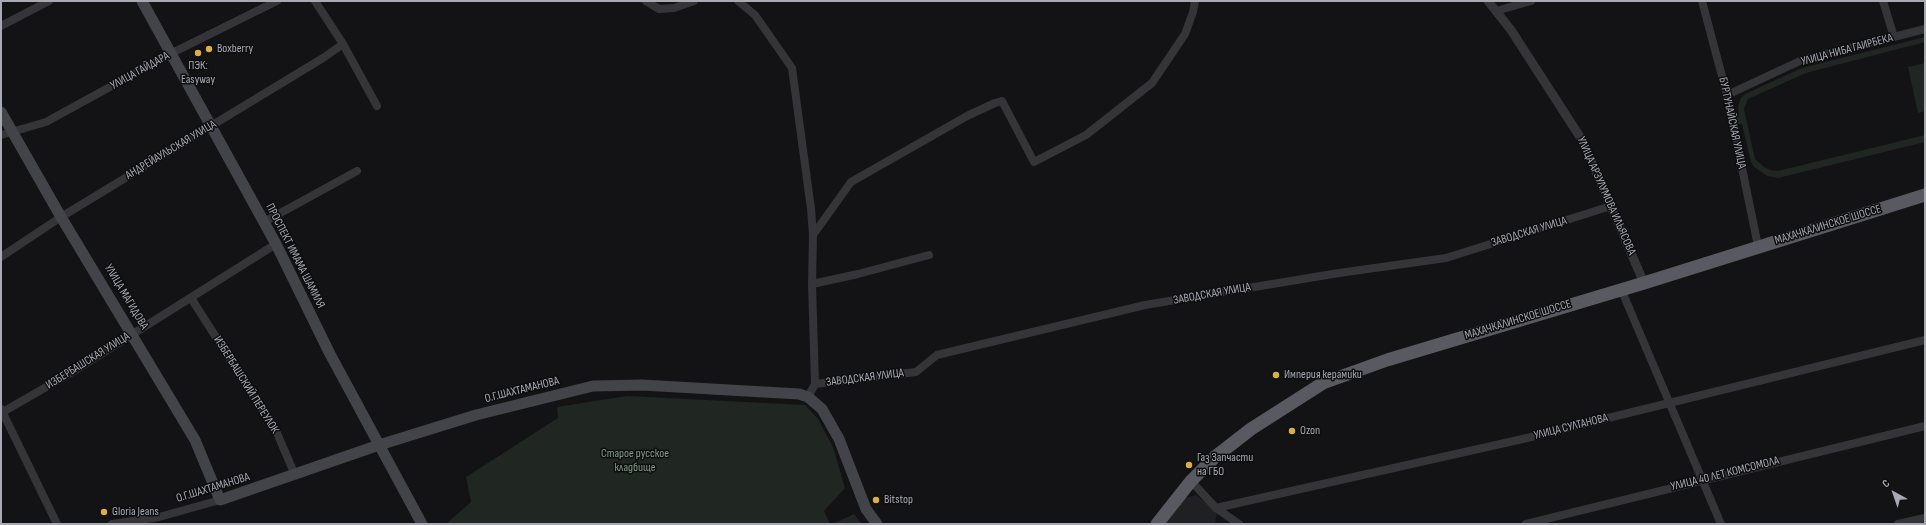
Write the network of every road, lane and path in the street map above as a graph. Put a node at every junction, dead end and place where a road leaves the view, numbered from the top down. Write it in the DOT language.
graph roads {
  1 [pos="49,1"];
  2 [pos="142,1"];
  3 [pos="277,1"];
  4 [pos="315,1"];
  5 [pos="646,1"];
  6 [pos="694,1"];
  7 [pos="738,1"];
  8 [pos="1195,1"];
  9 [pos="1488,1"];
  10 [pos="1531,1"];
  11 [pos="1702,1"];
  12 [pos="1883,1"];
  13 [pos="1496,11"];
  14 [pos="1,26"];
  15 [pos="1925,29"];
  16 [pos="1894,37"];
  17 [pos="343,44"];
  18 [pos="170,54"];
  19 [pos="1727,95"];
  20 [pos="377,106"];
  21 [pos="1,112"];
  22 [pos="211,126"];
  23 [pos="12,131"];
  24 [pos="1,135"];
  25 [pos="358,171"];
  26 [pos="1925,195"];
  27 [pos="1611,206"];
  28 [pos="61,217"];
  29 [pos="264,222"];
  30 [pos="813,236"];
  31 [pos="276,244"];
  32 [pos="1758,246"];
  33 [pos="929,255"];
  34 [pos="1,257"];
  35 [pos="1644,283"];
  36 [pos="812,284"];
  37 [pos="1621,289"];
  38 [pos="191,298"];
  39 [pos="132,333"];
  40 [pos="1925,340"];
  41 [pos="815,384"];
  42 [pos="808,397"];
  43 [pos="1670,402"];
  44 [pos="2,411"];
  45 [pos="1925,426"];
  46 [pos="379,445"];
  47 [pos="296,475"];
  48 [pos="1702,480"];
  49 [pos="1191,481"];
  50 [pos="220,500"];
  51 [pos="1216,508"];
  52 [pos="1925,518"];
  53 [pos="1157,522"];
  54 [pos="57,524"];
  55 [pos="112,524"];
  56 [pos="422,524"];
  57 [pos="877,524"];
  58 [pos="1239,524"];
  59 [pos="1526,524"];
  60 [pos="1721,524"];
  61 [pos="1898,524"];
  1 -- 14 [label="street"];
  2 -- 18 [label="main road, ПРОСПЕКТ ИМАМА ШАМИЛЯ"];
  3 -- 18 [label="street, УЛИЦА ГАЙДАРА"];
  4 -- 17 [label="street"];
  5 -- 6 [label="street"];
  7 -- 30 [label="street"];
  8 -- 30 [label="street"];
  9 -- 13 [label="street, УЛИЦА АРЗУЛУМОВА ИЛЬЯСОВА"];
  10 -- 13 [label="street"];
  11 -- 19 [label="street, БУРТУНАЙСКАЯ УЛИЦА"];
  12 -- 16 [label="street"];
  13 -- 27 [label="street, УЛИЦА АРЗУЛУМОВА ИЛЬЯСОВА"];
  15 -- 16 [label="street, УЛИЦА НИБА ГАИРБЕКА"];
  16 -- 19 [label="street, УЛИЦА НИБА ГАИРБЕКА"];
  17 -- 20 [label="street"];
  17 -- 22 [label="street, АНДРЕЙАУЛЬСКАЯ УЛИЦА"];
  18 -- 22 [label="main road, ПРОСПЕКТ ИМАМА ШАМИЛЯ"];
  18 -- 23 [label="street, УЛИЦА ГАЙДАРА"];
  19 -- 32 [label="street, БУРТУНАЙСКАЯ УЛИЦА"];
  21 -- 23 [label="main road, УЛИЦА МАГИДОВА"];
  22 -- 28 [label="street, АНДРЕЙАУЛЬСКАЯ УЛИЦА"];
  22 -- 29 [label="main road, ПРОСПЕКТ ИМАМА ШАМИЛЯ"];
  23 -- 24 [label="street, УЛИЦА ГАЙДАРА"];
  23 -- 28 [label="main road, УЛИЦА МАГИДОВА"];
  25 -- 29 [label="street"];
  26 -- 32 [label="highway, МАХАЧКАЛИНСКОЕ ШОССЕ"];
  27 -- 35 [label="street, УЛИЦА АРЗУЛУМОВА ИЛЬЯСОВА"];
  27 -- 41 [label="street, ЗАВОДСКАЯ УЛИЦА"];
  28 -- 34 [label="street, АНДРЕЙАУЛЬСКАЯ УЛИЦА"];
  28 -- 39 [label="main road, УЛИЦА МАГИДОВА"];
  29 -- 31 [label="main road, ПРОСПЕКТ ИМАМА ШАМИЛЯ"];
  30 -- 36 [label="street"];
  31 -- 38 [label="street, ИЗБЕРБАШСКАЯ УЛИЦА"];
  31 -- 46 [label="main road, ПРОСПЕКТ ИМАМА ШАМИЛЯ"];
  32 -- 35 [label="highway, МАХАЧКАЛИНСКОЕ ШОССЕ"];
  33 -- 36 [label="street"];
  35 -- 37 [label="highway, МАХАЧКАЛИНСКОЕ ШОССЕ"];
  36 -- 41 [label="street"];
  37 -- 43 [label="street"];
  37 -- 49 [label="highway, МАХАЧКАЛИНСКОЕ ШОССЕ"];
  38 -- 39 [label="street, ИЗБЕРБАШСКАЯ УЛИЦА"];
  38 -- 47 [label="street, ИЗБЕРБАШСКИЙ ПЕРЕУЛОК"];
  39 -- 44 [label="street, ИЗБЕРБАШСКАЯ УЛИЦА"];
  39 -- 50 [label="main road, УЛИЦА МАГИДОВА"];
  40 -- 43 [label="street, УЛИЦА СУЛТАНОВА"];
  41 -- 42 [label="street"];
  42 -- 46 [label="main road, О.Г.ШАХТАМАНОВА"];
  42 -- 57 [label="main road"];
  43 -- 48 [label="street"];
  43 -- 51 [label="street, УЛИЦА СУЛТАНОВА"];
  44 -- 54 [label="street"];
  45 -- 48 [label="street, УЛИЦА 40 ЛЕТ КОМСОМОЛА"];
  46 -- 47 [label="main road, О.Г.ШАХТАМАНОВА"];
  46 -- 56 [label="main road, ПРОСПЕКТ ИМАМА ШАМИЛЯ"];
  47 -- 50 [label="main road, О.Г.ШАХТАМАНОВА"];
  48 -- 59 [label="street, УЛИЦА 40 ЛЕТ КОМСОМОЛА"];
  48 -- 60 [label="street"];
  49 -- 51 [label="street"];
  49 -- 53 [label="highway, МАХАЧКАЛИНСКОЕ ШОССЕ"];
  50 -- 55 [label="street, О.Г.ШАХТАМАНОВА"];
  51 -- 58 [label="street"];
  52 -- 61 [label="street"];
}
